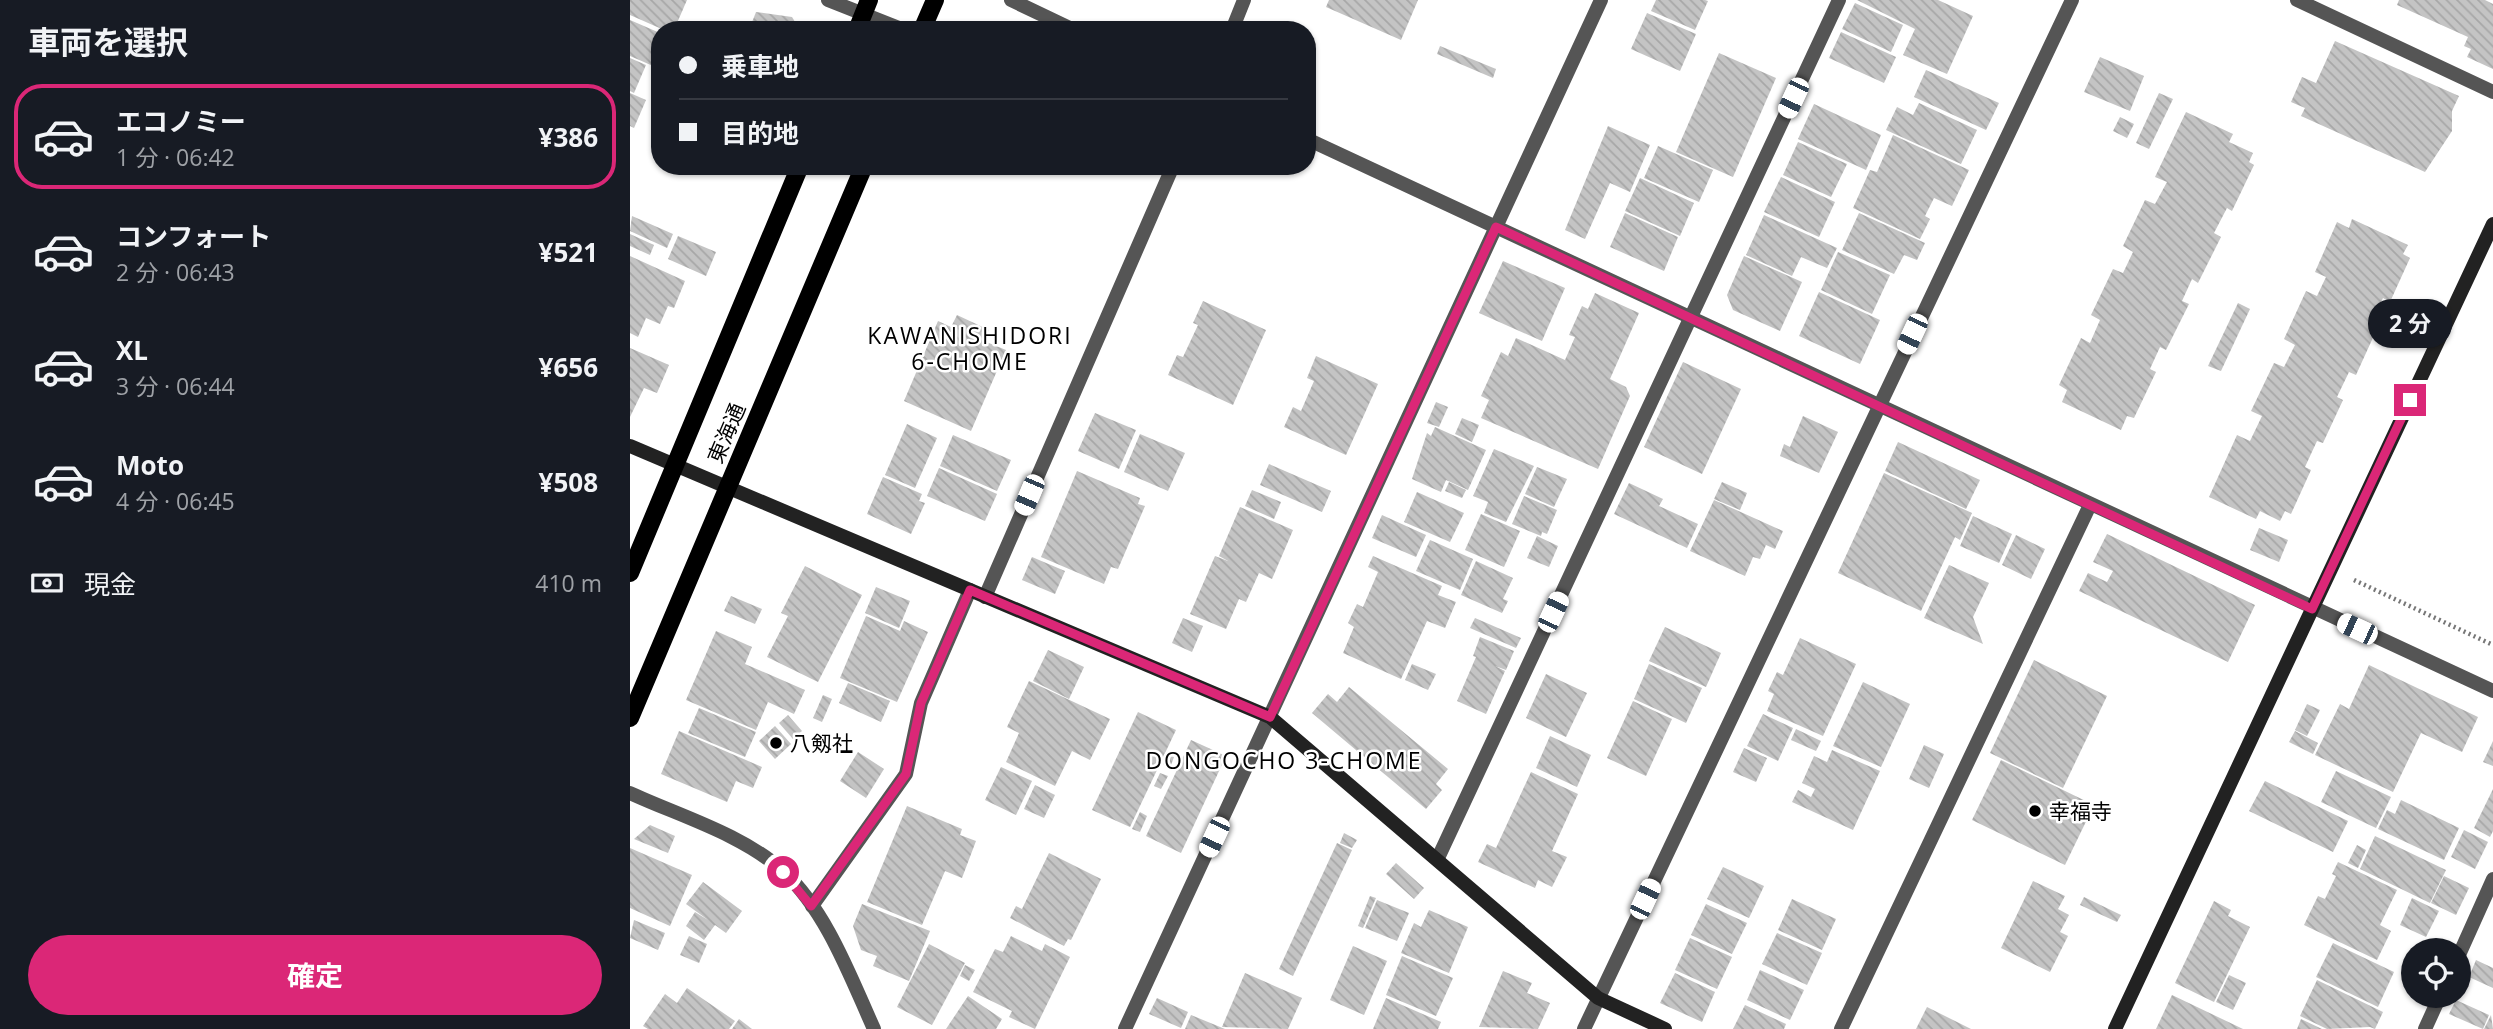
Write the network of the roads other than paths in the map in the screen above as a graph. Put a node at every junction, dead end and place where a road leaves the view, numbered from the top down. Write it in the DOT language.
graph roads {
  1 [pos="828,0"];
  2 [pos="935,0"];
  3 [pos="1011,0"];
  4 [pos="1244,0"];
  5 [pos="1601,0"];
  6 [pos="1839,0"];
  7 [pos="2072,0"];
  8 [pos="2297,0"];
  9 [pos="863,15"];
  10 [pos="926,21"];
  11 [pos="1055,21"];
  12 [pos="1236,21"];
  13 [pos="2493,92"];
  14 [pos="1316,143"];
  15 [pos="796,175"];
  16 [pos="860,175"];
  17 [pos="1169,175"];
  18 [pos="2493,224"];
  19 [pos="1496,227"];
  20 [pos="1690,318"];
  21 [pos="1878,406"];
  22 [pos="630,446"];
  23 [pos="676,466"];
  24 [pos="727,488"];
  25 [pos="2090,505"];
  26 [pos="630,573"];
  27 [pos="970,590"];
  28 [pos="985,597"];
  29 [pos="2312,609"];
  30 [pos="2493,691"];
  31 [pos="1270,717"];
  32 [pos="630,718"];
  33 [pos="630,793"];
  34 [pos="1438,858"];
  35 [pos="2493,880"];
  36 [pos="811,906"];
  37 [pos="2467,938"];
  38 [pos="1598,998"];
  39 [pos="2435,1008"];
  40 [pos="874,1029"];
  41 [pos="1125,1029"];
  42 [pos="1584,1029"];
  43 [pos="1665,1029"];
  44 [pos="1841,1029"];
  45 [pos="2115,1029"];
  46 [pos="2425,1029"];
  1 -- 9 [label="street"];
  2 -- 10 [label="main road"];
  3 -- 11 [label="street"];
  4 -- 12 [label="street"];
  5 -- 19 [label="street"];
  6 -- 20 [label="street"];
  7 -- 21 [label="street"];
  8 -- 13 [label="street"];
  14 -- 19 [label="street"];
  15 -- 23 [label="main road, 東海通"];
  16 -- 24 [label="main road, 東海通"];
  17 -- 28 [label="street"];
  18 -- 29 [label="street"];
  19 -- 20 [label="street"];
  19 -- 31 [label="street"];
  20 -- 21 [label="street"];
  20 -- 34 [label="street"];
  21 -- 25 [label="street"];
  21 -- 38 [label="street"];
  22 -- 23 [label="street"];
  23 -- 24 [label="street"];
  23 -- 26 [label="main road, 東海通"];
  24 -- 27 [label="street"];
  24 -- 32 [label="main road, 東海通"];
  25 -- 29 [label="street"];
  25 -- 44 [label="street"];
  27 -- 28 [label="street"];
  27 -- 36 [label="street"];
  28 -- 31 [label="street"];
  29 -- 30 [label="street"];
  29 -- 45 [label="street"];
  31 -- 34 [label="street"];
  31 -- 41 [label="street"];
  33 -- 36 [label="street"];
  34 -- 38 [label="street"];
  35 -- 37 [label="street"];
  36 -- 40 [label="street"];
  38 -- 42 [label="street"];
  38 -- 43 [label="street"];
  39 -- 46 [label="street"];
}
